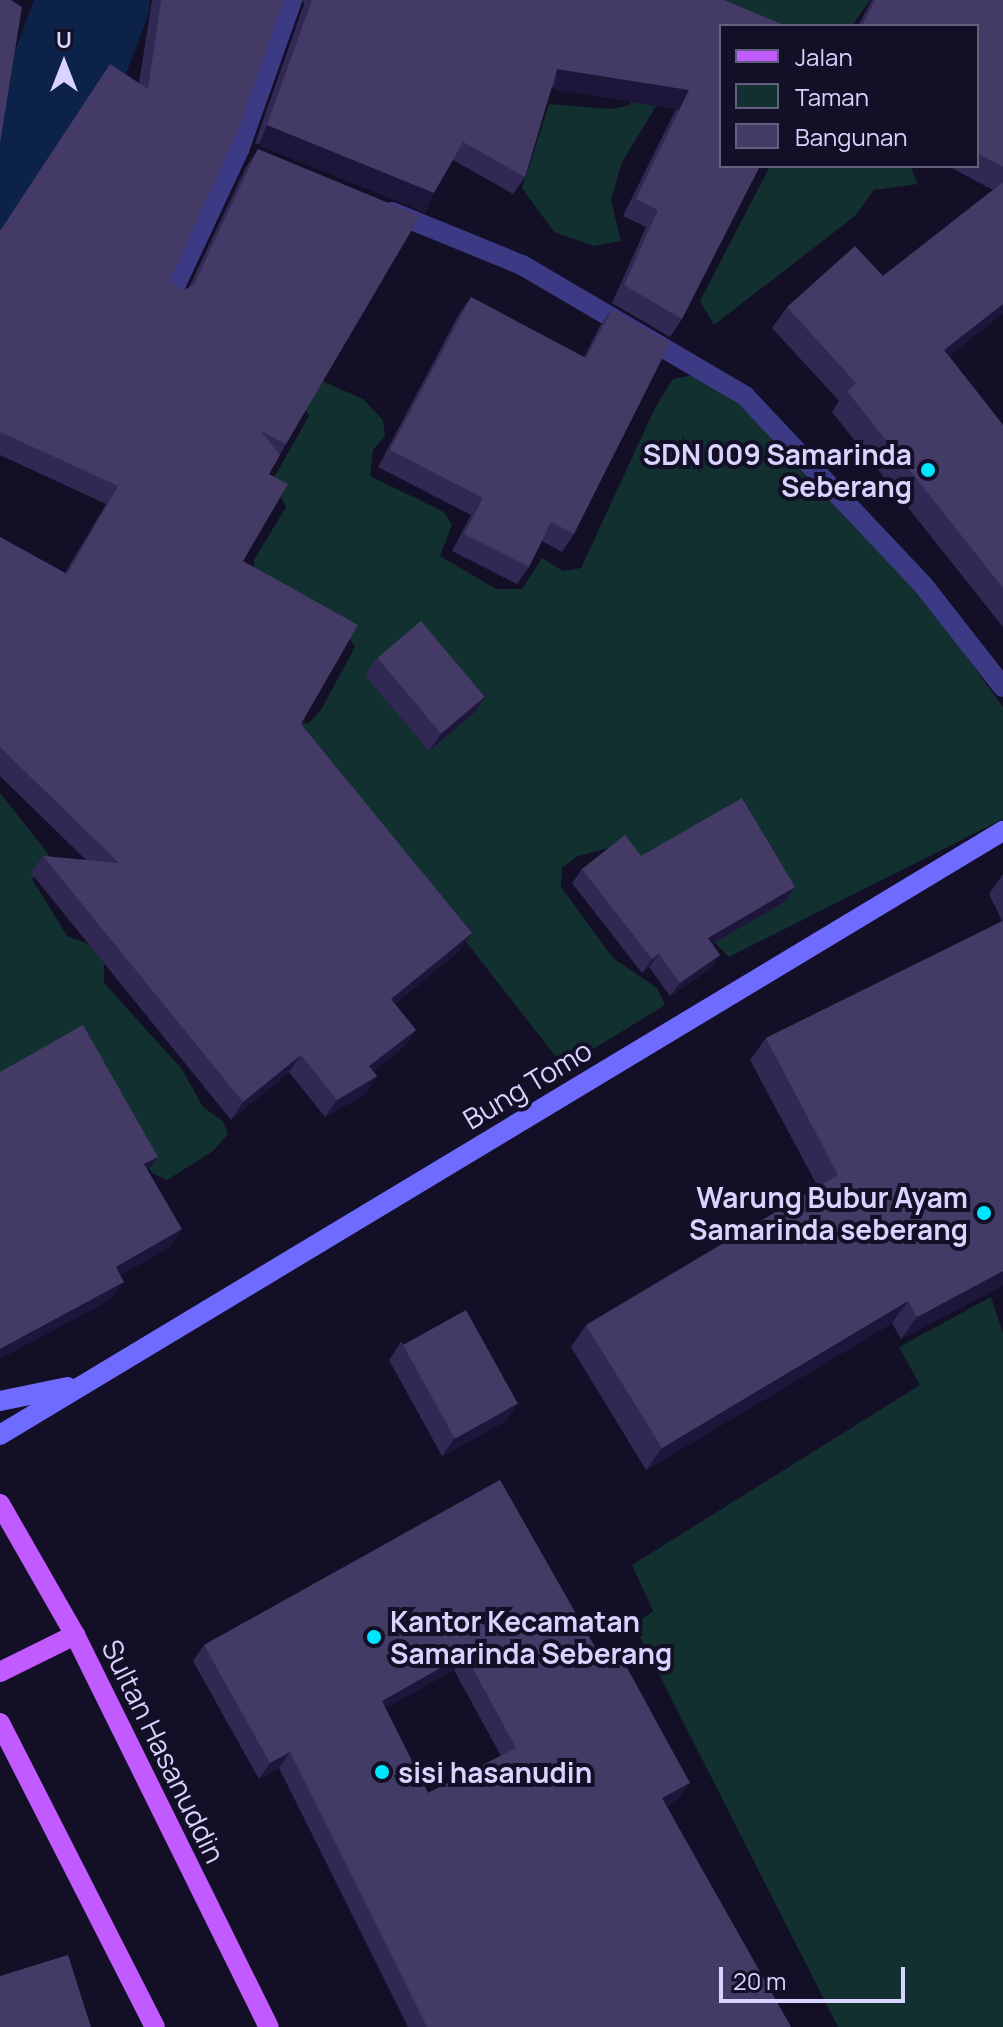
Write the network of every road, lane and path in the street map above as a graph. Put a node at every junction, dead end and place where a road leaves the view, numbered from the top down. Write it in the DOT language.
graph roads {
  1 [pos="292,0"];
  2 [pos="239,150"];
  3 [pos="268,162"];
  4 [pos="367,202"];
  5 [pos="171,295"];
  6 [pos="1003,687"];
  7 [pos="1003,831"];
  8 [pos="79,1385"];
  9 [pos="0,1401"];
  10 [pos="0,1435"];
  11 [pos="0,1504"];
  12 [pos="75,1635"];
  13 [pos="0,1672"];
  14 [pos="0,1723"];
  15 [pos="155,2027"];
  16 [pos="269,2027"];
  1 -- 2 [label="street"];
  2 -- 3 [label="street"];
  2 -- 5 [label="street"];
  4 -- 6 [label="street"];
  7 -- 8 [label="street, Bung Tomo"];
  8 -- 9 [label="street, Bung Tomo"];
  8 -- 10 [label="street, Bung Tomo"];
  11 -- 12 [label="main road, Sultan Hasanuddin"];
  12 -- 13 [label="main road"];
  12 -- 16 [label="main road, Sultan Hasanuddin"];
  14 -- 15 [label="main road"];
}
